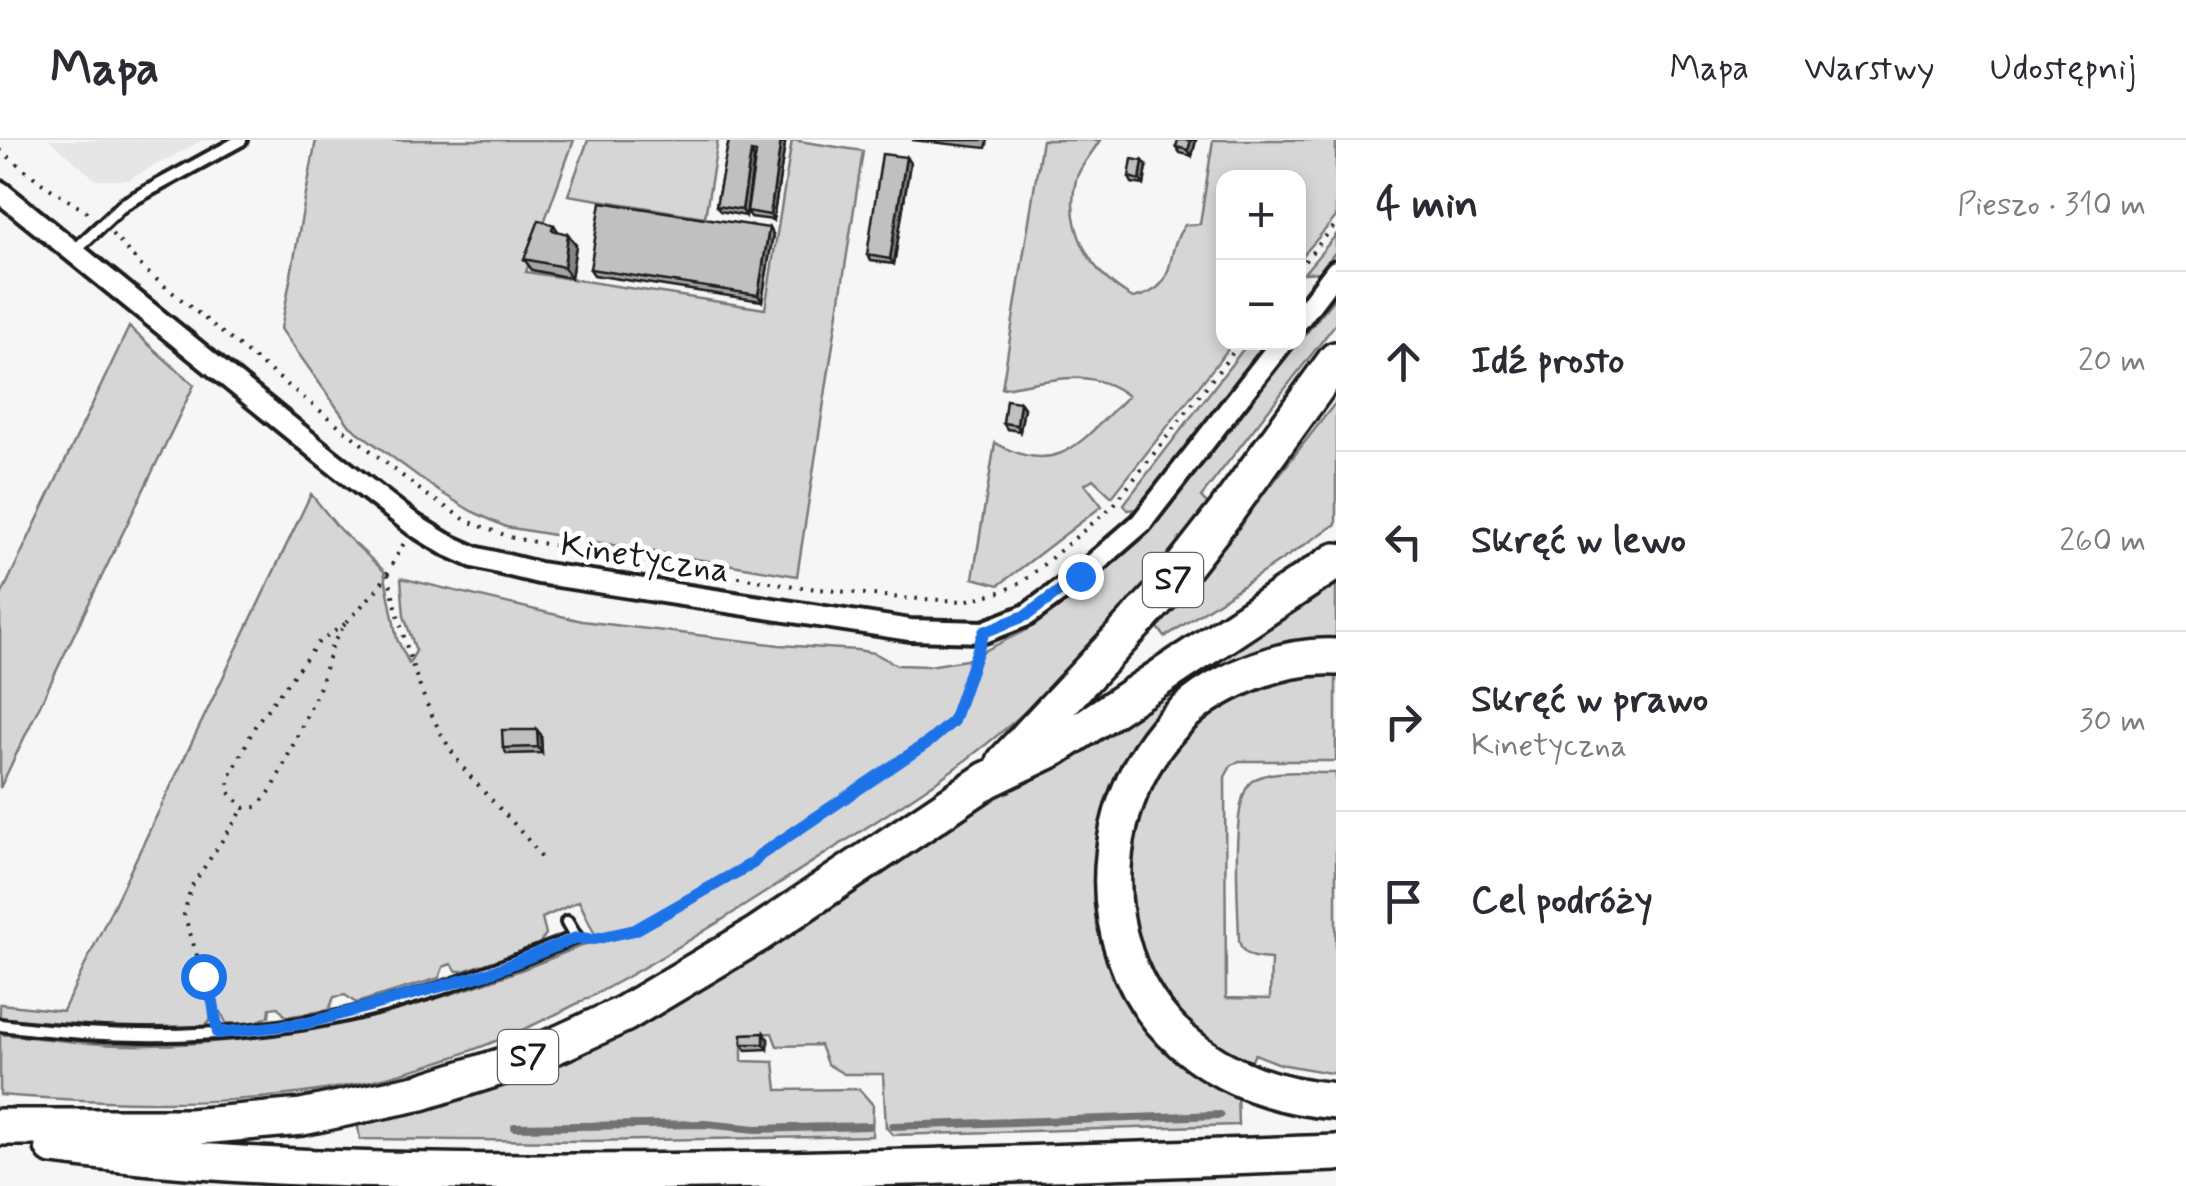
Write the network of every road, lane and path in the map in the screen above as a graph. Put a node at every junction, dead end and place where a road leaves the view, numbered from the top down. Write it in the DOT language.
graph roads {
  1 [pos="241,140"];
  2 [pos="0,150"];
  3 [pos="0,192"];
  4 [pos="100,224"];
  5 [pos="1336,224"];
  6 [pos="74,251"];
  7 [pos="1306,260"];
  8 [pos="1336,271"];
  9 [pos="1306,310"];
  10 [pos="1235,350"];
  11 [pos="1276,350"];
  12 [pos="1336,360"];
  13 [pos="414,525"];
  14 [pos="1336,561"];
  15 [pos="388,574"];
  16 [pos="344,624"];
  17 [pos="984,632"];
  18 [pos="1336,657"];
  19 [pos="986,780"];
  20 [pos="244,808"];
  21 [pos="541,857"];
  22 [pos="568,922"];
  23 [pos="576,938"];
  24 [pos="0,1025"];
  25 [pos="218,1033"];
  26 [pos="1336,1101"];
  27 [pos="0,1127"];
  28 [pos="0,1139"];
  29 [pos="1336,1153"];
  1 -- 4 [label="lane"];
  2 -- 4 [label="path"];
  3 -- 6 [label="street, Kinetyczna"];
  4 -- 6 [label="lane"];
  4 -- 10 [label="path"];
  5 -- 7 [label="path"];
  6 -- 13 [label="street, Kinetyczna"];
  8 -- 9 [label="street"];
  11 -- 17 [label="street, Kinetyczna"];
  12 -- 19 [label="highway, S7"];
  13 -- 15 [label="path"];
  13 -- 17 [label="street, Kinetyczna"];
  14 -- 19 [label="highway"];
  15 -- 16 [label="path"];
  15 -- 21 [label="path"];
  16 -- 20 [label="path"];
  16 -- 20 [label="path"];
  17 -- 23 [label="path"];
  18 -- 26 [label="highway"];
  19 -- 27 [label="highway, S7"];
  20 -- 25 [label="path"];
  22 -- 23 [label="lane"];
  23 -- 25 [label="lane"];
  24 -- 25 [label="lane"];
  28 -- 29 [label="highway"];
}
